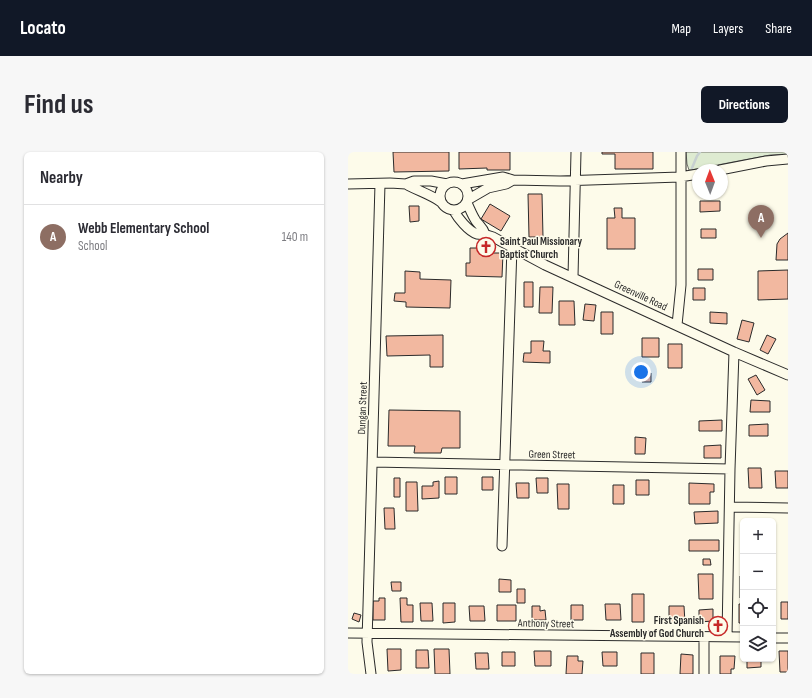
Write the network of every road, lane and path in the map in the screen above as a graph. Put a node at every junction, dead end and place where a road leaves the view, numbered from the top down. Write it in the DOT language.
graph roads {
  1 [pos="576,152"];
  2 [pos="681,152"];
  3 [pos="788,159"];
  4 [pos="728,168"];
  5 [pos="692,175"];
  6 [pos="680,177"];
  7 [pos="513,180"];
  8 [pos="576,181"];
  9 [pos="348,184"];
  10 [pos="380,184"];
  11 [pos="406,184"];
  12 [pos="447,184"];
  13 [pos="462,184"];
  14 [pos="468,201"];
  15 [pos="441,202"];
  16 [pos="454,211"];
  17 [pos="485,234"];
  18 [pos="512,247"];
  19 [pos="573,277"];
  20 [pos="677,325"];
  21 [pos="734,352"];
  22 [pos="788,375"];
  23 [pos="373,462"];
  24 [pos="504,466"];
  25 [pos="730,469"];
  26 [pos="730,507"];
  27 [pos="788,508"];
  28 [pos="502,546"];
  29 [pos="348,633"];
  30 [pos="367,633"];
  31 [pos="704,637"];
  32 [pos="727,637"];
  33 [pos="740,637"];
  34 [pos="776,638"];
  35 [pos="788,638"];
  36 [pos="372,674"];
  37 [pos="704,674"];
  1 -- 8 [label="street"];
  2 -- 6 [label="street"];
  3 -- 4 [label="street"];
  5 -- 6 [label="street"];
  6 -- 8 [label="street"];
  6 -- 20 [label="street"];
  7 -- 8 [label="street"];
  7 -- 13 [label="street"];
  7 -- 14 [label="street"];
  8 -- 19 [label="street"];
  9 -- 10 [label="street"];
  10 -- 11 [label="street"];
  10 -- 23 [label="street, Dungan Street"];
  11 -- 12 [label="street"];
  11 -- 15 [label="street"];
  12 -- 13 [label="street"];
  12 -- 15 [label="street"];
  13 -- 14 [label="street"];
  14 -- 16 [label="street"];
  14 -- 17 [label="street"];
  15 -- 16 [label="street"];
  16 -- 17 [label="street, Greenville Road"];
  17 -- 18 [label="street, Greenville Road"];
  18 -- 19 [label="street, Greenville Road"];
  18 -- 24 [label="street"];
  19 -- 20 [label="street, Greenville Road"];
  20 -- 21 [label="street, Greenville Road"];
  21 -- 22 [label="street, Greenville Road"];
  21 -- 25 [label="street"];
  23 -- 24 [label="street, Green Street"];
  23 -- 30 [label="street, Dungan Street"];
  24 -- 25 [label="street, Green Street"];
  24 -- 28 [label="street"];
  25 -- 26 [label="street"];
  26 -- 27 [label="street"];
  26 -- 32 [label="street"];
  29 -- 30 [label="street, Anthony Street"];
  30 -- 31 [label="street, Anthony Street"];
  30 -- 36 [label="street, Dungan Street"];
  31 -- 32 [label="street, Anthony Street"];
  31 -- 37 [label="street"];
  32 -- 33 [label="street, Anthony Street"];
  34 -- 35 [label="street"];
}
